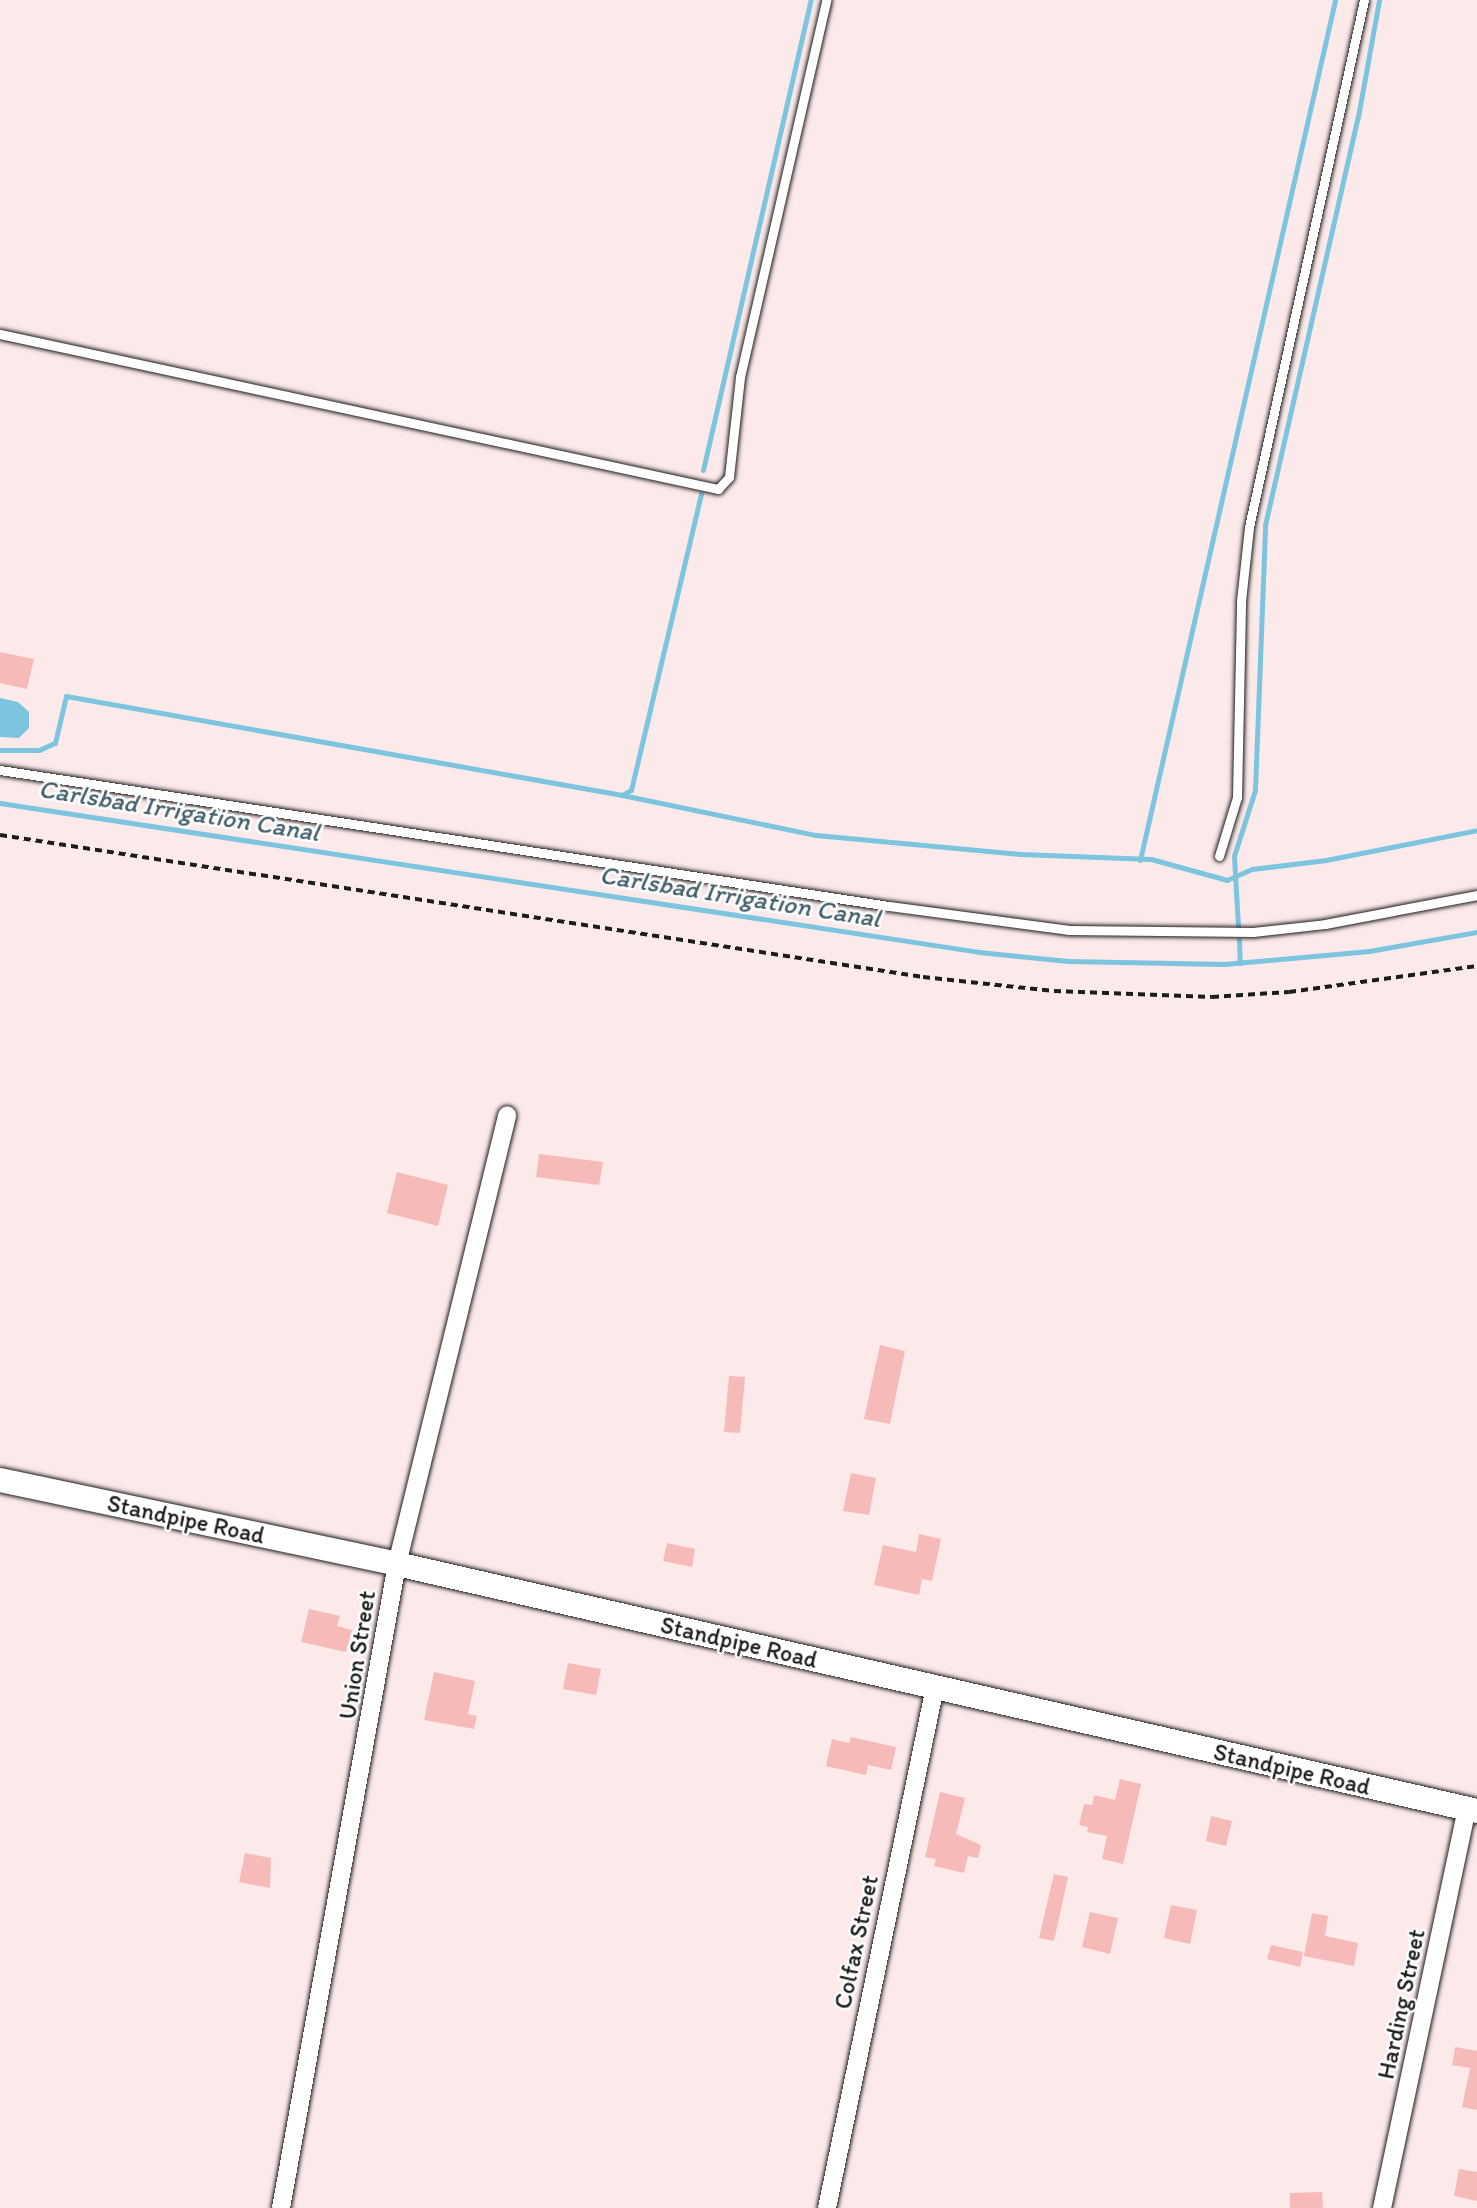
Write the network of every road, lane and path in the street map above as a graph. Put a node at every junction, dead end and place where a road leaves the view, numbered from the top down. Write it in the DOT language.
graph roads {
  1 [pos="826,0"];
  2 [pos="1364,0"];
  3 [pos="0,334"];
  4 [pos="0,770"];
  5 [pos="0,835"];
  6 [pos="1219,856"];
  7 [pos="1477,895"];
  8 [pos="1477,966"];
  9 [pos="508,1115"];
  10 [pos="0,1480"];
  11 [pos="397,1564"];
  12 [pos="935,1687"];
  13 [pos="1472,1810"];
  14 [pos="281,2208"];
  15 [pos="827,2208"];
  16 [pos="1382,2208"];
  1 -- 3 [label="lane"];
  2 -- 6 [label="lane"];
  4 -- 7 [label="lane"];
  5 -- 8 [label="path"];
  9 -- 11 [label="street, Union Street"];
  10 -- 11 [label="street, Standpipe Road"];
  11 -- 12 [label="street, Standpipe Road"];
  11 -- 14 [label="street, Union Street"];
  12 -- 13 [label="street, Standpipe Road"];
  12 -- 15 [label="street, Colfax Street"];
  13 -- 16 [label="street, Harding Street"];
}
